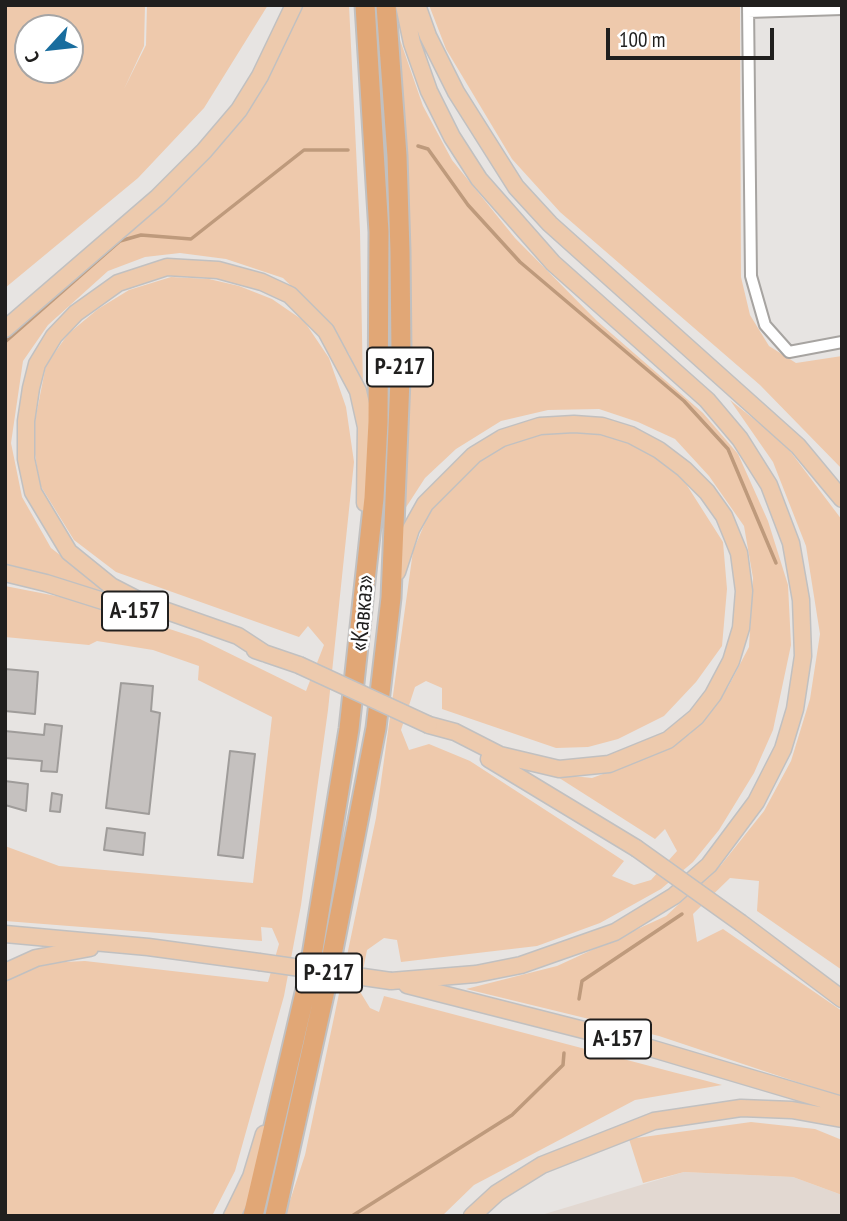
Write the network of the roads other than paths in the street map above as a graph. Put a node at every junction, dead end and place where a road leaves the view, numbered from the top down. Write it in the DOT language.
graph roads {
  1 [pos="294,5"];
  2 [pos="365,5"];
  3 [pos="386,5"];
  4 [pos="404,5"];
  5 [pos="417,5"];
  6 [pos="748,9"];
  7 [pos="842,9"];
  8 [pos="5,329"];
  9 [pos="842,342"];
  10 [pos="842,499"];
  11 [pos="367,552"];
  12 [pos="5,573"];
  13 [pos="391,598"];
  14 [pos="264,653"];
  15 [pos="429,725"];
  16 [pos="5,934"];
  17 [pos="115,944"];
  18 [pos="5,972"];
  19 [pos="391,981"];
  20 [pos="842,999"];
  21 [pos="293,1041"];
  22 [pos="842,1105"];
  23 [pos="842,1119"];
  24 [pos="232,1216"];
  25 [pos="253,1216"];
  26 [pos="275,1216"];
  27 [pos="472,1216"];
  1 -- 8 [label="main road"];
  2 -- 11 [label="highway, «Кавказ» / Р-217"];
  3 -- 13 [label="highway, «Кавказ» / Р-217"];
  4 -- 19 [label="main road"];
  5 -- 10 [label="main road"];
  6 -- 7 [label="street"];
  6 -- 9 [label="street"];
  11 -- 14 [label="main road"];
  11 -- 21 [label="highway, «Кавказ» / Р-217"];
  12 -- 14 [label="main road, А-157"];
  13 -- 15 [label="main road"];
  13 -- 26 [label="highway, «Кавказ» / Р-217"];
  14 -- 15 [label="main road, А-157, bridge"];
  15 -- 20 [label="main road, А-157, bridge"];
  16 -- 17 [label="main road, А-157"];
  17 -- 18 [label="main road"];
  17 -- 19 [label="main road, А-157, bridge"];
  19 -- 22 [label="main road, А-157"];
  21 -- 24 [label="main road"];
  21 -- 25 [label="highway, «Кавказ» / Р-217"];
  23 -- 27 [label="main road"];
}
